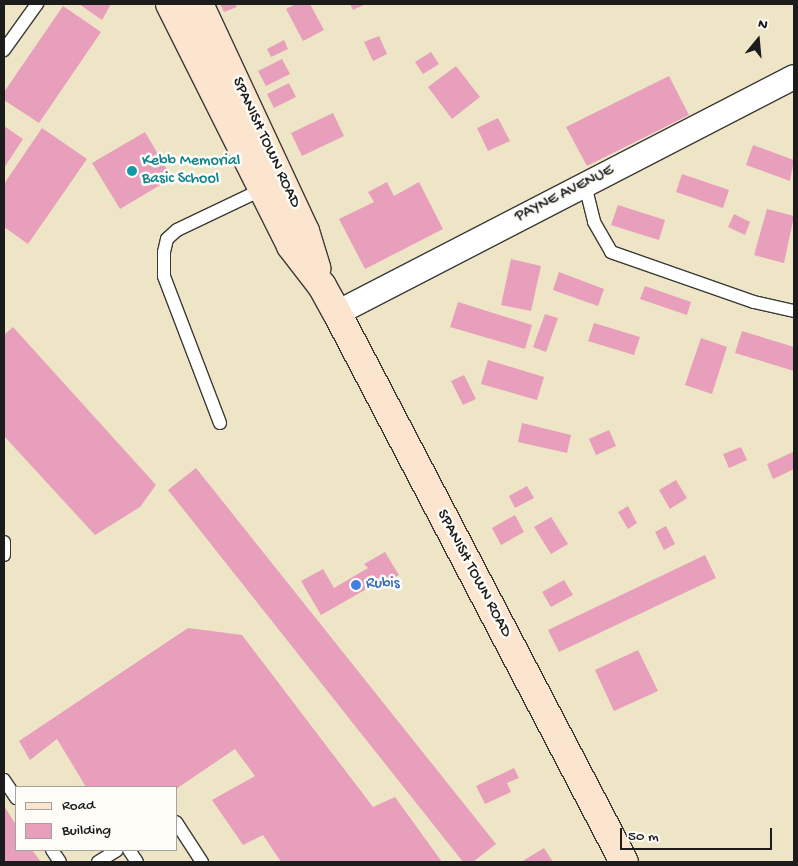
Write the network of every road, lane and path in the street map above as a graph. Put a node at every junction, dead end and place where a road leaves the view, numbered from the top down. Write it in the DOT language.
graph roads {
  1 [pos="37,4"];
  2 [pos="170,4"];
  3 [pos="199,4"];
  4 [pos="4,50"];
  5 [pos="794,77"];
  6 [pos="585,185"];
  7 [pos="261,190"];
  8 [pos="322,286"];
  9 [pos="794,312"];
  10 [pos="337,313"];
  11 [pos="220,423"];
  12 [pos="4,542"];
  13 [pos="4,555"];
  14 [pos="4,780"];
  15 [pos="15,796"];
  16 [pos="178,825"];
  17 [pos="53,851"];
  18 [pos="115,851"];
  19 [pos="131,851"];
  20 [pos="60,862"];
  21 [pos="98,862"];
  22 [pos="137,862"];
  23 [pos="202,862"];
  24 [pos="624,862"];
  1 -- 4 [label="lane"];
  2 -- 7 [label="main road, SPANISH TOWN ROAD"];
  3 -- 8 [label="main road, SPANISH TOWN ROAD"];
  5 -- 6 [label="street, PAYNE AVENUE"];
  6 -- 9 [label="lane"];
  6 -- 10 [label="street, PAYNE AVENUE"];
  7 -- 8 [label="main road, SPANISH TOWN ROAD"];
  7 -- 11 [label="lane"];
  8 -- 10 [label="main road, SPANISH TOWN ROAD"];
  10 -- 24 [label="main road, SPANISH TOWN ROAD"];
  12 -- 13 [label="lane"];
  14 -- 15 [label="lane"];
  16 -- 23 [label="lane"];
  17 -- 20 [label="lane"];
  18 -- 21 [label="lane"];
  19 -- 22 [label="lane"];
}
